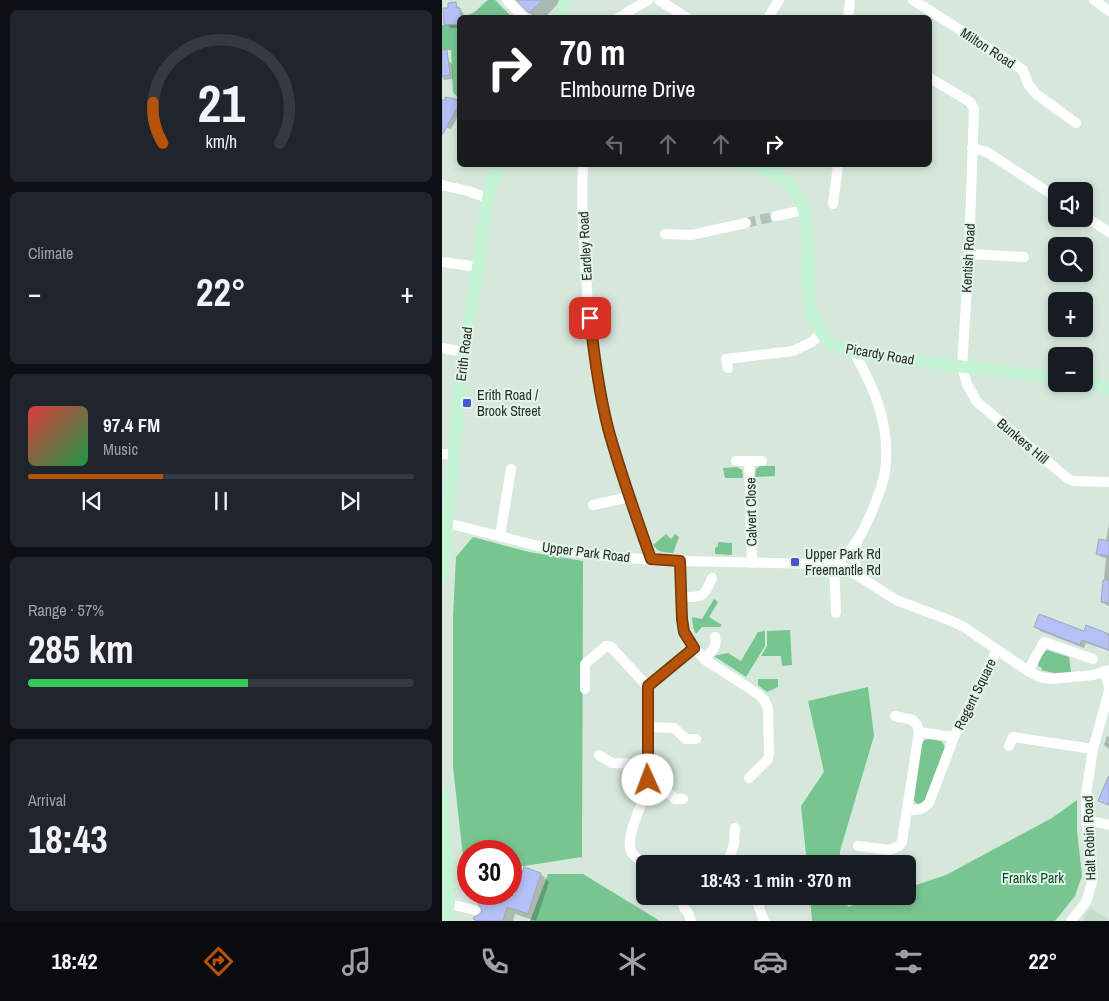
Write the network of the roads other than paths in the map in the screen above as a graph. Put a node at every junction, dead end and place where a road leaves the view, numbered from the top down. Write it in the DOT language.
graph roads {
  1 [pos="507,0"];
  2 [pos="565,0"];
  3 [pos="648,0"];
  4 [pos="660,0"];
  5 [pos="780,0"];
  6 [pos="850,0"];
  7 [pos="913,0"];
  8 [pos="1094,0"];
  9 [pos="1108,11"];
  10 [pos="521,15"];
  11 [pos="561,15"];
  12 [pos="623,15"];
  13 [pos="682,15"];
  14 [pos="770,15"];
  15 [pos="848,15"];
  16 [pos="932,79"];
  17 [pos="1076,123"];
  18 [pos="972,148"];
  19 [pos="499,167"];
  20 [pos="583,167"];
  21 [pos="754,167"];
  22 [pos="838,167"];
  23 [pos="780,169"];
  24 [pos="442,185"];
  25 [pos="1048,192"];
  26 [pos="488,198"];
  27 [pos="833,204"];
  28 [pos="804,210"];
  29 [pos="776,216"];
  30 [pos="1093,222"];
  31 [pos="746,223"];
  32 [pos="1108,232"];
  33 [pos="665,234"];
  34 [pos="969,254"];
  35 [pos="1024,256"];
  36 [pos="442,262"];
  37 [pos="478,267"];
  38 [pos="821,333"];
  39 [pos="442,348"];
  40 [pos="853,351"];
  41 [pos="464,352"];
  42 [pos="726,359"];
  43 [pos="962,367"];
  44 [pos="1048,376"];
  45 [pos="1093,383"];
  46 [pos="1108,389"];
  47 [pos="447,454"];
  48 [pos="762,460"];
  49 [pos="736,461"];
  50 [pos="750,461"];
  51 [pos="511,469"];
  52 [pos="1108,482"];
  53 [pos="629,497"];
  54 [pos="593,505"];
  55 [pos="447,523"];
  56 [pos="500,536"];
  57 [pos="858,542"];
  58 [pos="651,559"];
  59 [pos="680,561"];
  60 [pos="752,563"];
  61 [pos="834,564"];
  62 [pos="857,575"];
  63 [pos="442,576"];
  64 [pos="712,578"];
  65 [pos="681,597"];
  66 [pos="836,613"];
  67 [pos="715,637"];
  68 [pos="694,648"];
  69 [pos="997,650"];
  70 [pos="704,659"];
  71 [pos="1093,659"];
  72 [pos="1106,671"];
  73 [pos="1028,672"];
  74 [pos="648,686"];
  75 [pos="1108,689"];
  76 [pos="586,690"];
  77 [pos="895,716"];
  78 [pos="1105,721"];
  79 [pos="647,727"];
  80 [pos="919,732"];
  81 [pos="954,738"];
  82 [pos="696,739"];
  83 [pos="1009,746"];
  84 [pos="1094,749"];
  85 [pos="599,754"];
  86 [pos="648,764"];
  87 [pos="749,778"];
  88 [pos="442,792"];
  89 [pos="646,794"];
  90 [pos="683,799"];
  91 [pos="908,810"];
  92 [pos="1086,821"];
  93 [pos="1108,825"];
  94 [pos="735,828"];
  95 [pos="444,832"];
  96 [pos="858,846"];
  97 [pos="730,855"];
  98 [pos="636,856"];
  99 [pos="447,897"];
  100 [pos="683,905"];
  101 [pos="758,905"];
  102 [pos="475,910"];
  103 [pos="447,920"];
  104 [pos="692,921"];
  105 [pos="764,921"];
  106 [pos="1071,921"];
  1 -- 10 [label="street"];
  2 -- 11 [label="main road"];
  3 -- 12 [label="street"];
  4 -- 13 [label="street"];
  5 -- 14 [label="street"];
  6 -- 15 [label="street"];
  7 -- 17 [label="street, Milton Road"];
  8 -- 9 [label="street"];
  16 -- 18 [label="street, Kentish Road"];
  18 -- 25 [label="street"];
  18 -- 34 [label="street, Kentish Road"];
  19 -- 26 [label="main road, Erith Road"];
  20 -- 53 [label="street, Eardley Road"];
  21 -- 23 [label="main road"];
  22 -- 27 [label="street"];
  23 -- 28 [label="main road"];
  24 -- 26 [label="street"];
  26 -- 37 [label="main road, Erith Road"];
  28 -- 29 [label="street"];
  28 -- 38 [label="main road"];
  30 -- 32 [label="street"];
  31 -- 33 [label="street"];
  34 -- 35 [label="street"];
  34 -- 43 [label="street, Kentish Road"];
  36 -- 37 [label="street"];
  37 -- 41 [label="main road, Erith Road"];
  38 -- 40 [label="main road, Picardy Road"];
  38 -- 42 [label="street"];
  39 -- 41 [label="street"];
  40 -- 43 [label="main road, Picardy Road"];
  40 -- 57 [label="street"];
  41 -- 47 [label="main road, Erith Road"];
  43 -- 44 [label="main road, Picardy Road"];
  43 -- 52 [label="street, Bunkers Hill"];
  45 -- 46 [label="main road"];
  47 -- 55 [label="main road, Erith Road"];
  48 -- 50 [label="street, Calvert Close"];
  49 -- 50 [label="street, Calvert Close"];
  50 -- 60 [label="street, Calvert Close"];
  51 -- 56 [label="street"];
  53 -- 54 [label="street"];
  53 -- 58 [label="street, Eardley Road"];
  55 -- 56 [label="street, Upper Park Road"];
  55 -- 63 [label="main road, Erith Road"];
  56 -- 58 [label="street, Upper Park Road"];
  57 -- 61 [label="street"];
  57 -- 62 [label="street"];
  58 -- 59 [label="street, Upper Park Road"];
  59 -- 60 [label="street, Upper Park Road"];
  59 -- 65 [label="street"];
  60 -- 61 [label="street, Upper Park Road"];
  61 -- 62 [label="street, Upper Park Road"];
  61 -- 66 [label="street"];
  62 -- 69 [label="street, Upper Park Road"];
  64 -- 65 [label="street"];
  65 -- 68 [label="street"];
  67 -- 70 [label="street"];
  68 -- 70 [label="street"];
  68 -- 74 [label="street"];
  69 -- 73 [label="street, Upper Park Road"];
  69 -- 81 [label="street, Regent Square"];
  70 -- 87 [label="street"];
  71 -- 73 [label="street"];
  72 -- 73 [label="street, Upper Park Road"];
  72 -- 75 [label="street, Halt Robin Road"];
  74 -- 76 [label="street"];
  74 -- 79 [label="street"];
  75 -- 78 [label="street, Halt Robin Road"];
  77 -- 80 [label="street"];
  78 -- 84 [label="street, Halt Robin Road"];
  79 -- 82 [label="street"];
  79 -- 86 [label="street"];
  80 -- 81 [label="street, Regent Square"];
  80 -- 91 [label="street"];
  81 -- 91 [label="street, Regent Square"];
  83 -- 84 [label="street"];
  84 -- 92 [label="street, Halt Robin Road"];
  85 -- 86 [label="street"];
  86 -- 89 [label="street"];
  88 -- 95 [label="main road"];
  89 -- 90 [label="street"];
  89 -- 98 [label="street"];
  91 -- 96 [label="street"];
  92 -- 93 [label="street"];
  92 -- 106 [label="street, Halt Robin Road"];
  94 -- 97 [label="street"];
  95 -- 99 [label="main road"];
  99 -- 102 [label="street"];
  99 -- 103 [label="main road"];
  100 -- 104 [label="street"];
  101 -- 105 [label="street"];
}
